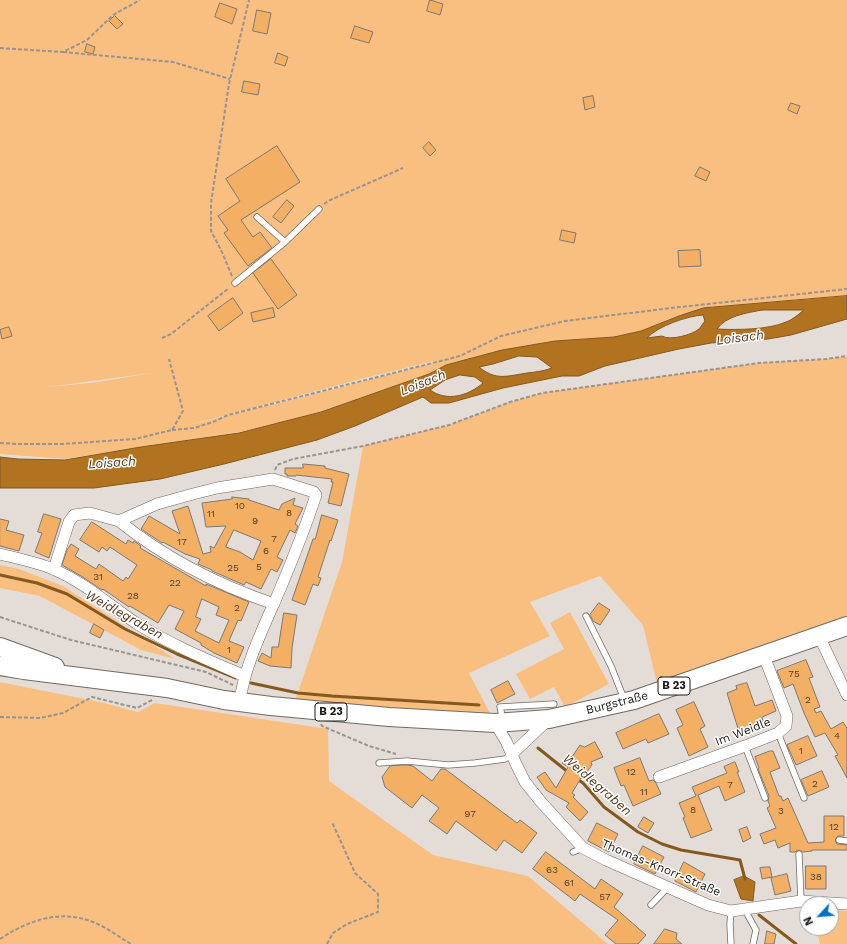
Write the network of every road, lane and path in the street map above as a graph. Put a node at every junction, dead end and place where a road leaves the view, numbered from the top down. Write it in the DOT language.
graph roads {
  1 [pos="140,0"];
  2 [pos="249,0"];
  3 [pos="0,48"];
  4 [pos="63,52"];
  5 [pos="230,79"];
  6 [pos="403,168"];
  7 [pos="319,209"];
  8 [pos="257,217"];
  9 [pos="285,242"];
  10 [pos="235,283"];
  11 [pos="847,289"];
  12 [pos="162,338"];
  13 [pos="847,356"];
  14 [pos="169,359"];
  15 [pos="172,430"];
  16 [pos="0,443"];
  17 [pos="273,479"];
  18 [pos="119,521"];
  19 [pos="0,554"];
  20 [pos="54,569"];
  21 [pos="274,604"];
  22 [pos="586,616"];
  23 [pos="0,617"];
  24 [pos="847,626"];
  25 [pos="819,636"];
  26 [pos="0,647"];
  27 [pos="764,656"];
  28 [pos="0,666"];
  29 [pos="245,676"];
  30 [pos="86,678"];
  31 [pos="167,688"];
  32 [pos="847,695"];
  33 [pos="241,696"];
  34 [pos="625,702"];
  35 [pos="314,710"];
  36 [pos="552,712"];
  37 [pos="0,717"];
  38 [pos="499,723"];
  39 [pos="778,733"];
  40 [pos="745,746"];
  41 [pos="512,754"];
  42 [pos="399,755"];
  43 [pos="379,763"];
  44 [pos="659,777"];
  45 [pos="765,798"];
  46 [pos="804,798"];
  47 [pos="332,822"];
  48 [pos="839,840"];
  49 [pos="847,841"];
  50 [pos="799,854"];
  51 [pos="668,887"];
  52 [pos="801,896"];
  53 [pos="799,901"];
  54 [pos="652,905"];
  55 [pos="745,910"];
  56 [pos="731,911"];
  57 [pos="0,939"];
  58 [pos="131,944"];
  59 [pos="327,944"];
  60 [pos="732,944"];
  61 [pos="753,944"];
  1 -- 4 [label="path"];
  2 -- 5 [label="path"];
  3 -- 4 [label="path"];
  4 -- 5 [label="path"];
  5 -- 10 [label="path"];
  6 -- 7 [label="path"];
  7 -- 9 [label="lane"];
  8 -- 9 [label="lane"];
  9 -- 10 [label="lane"];
  10 -- 12 [label="path"];
  11 -- 15 [label="path"];
  13 -- 17 [label="path"];
  14 -- 15 [label="path"];
  15 -- 16 [label="path"];
  17 -- 18 [label="street"];
  17 -- 21 [label="street"];
  18 -- 20 [label="street"];
  18 -- 21 [label="street"];
  19 -- 20 [label="street"];
  20 -- 29 [label="street"];
  21 -- 29 [label="street"];
  22 -- 34 [label="lane"];
  23 -- 33 [label="path"];
  24 -- 25 [label="main road, Burgstraße / B 23"];
  25 -- 27 [label="main road, Burgstraße / B 23"];
  25 -- 32 [label="street"];
  26 -- 30 [label="main road, B 23"];
  27 -- 34 [label="main road, Burgstraße / B 23"];
  27 -- 39 [label="street, Im Weidle"];
  28 -- 30 [label="main road, B 23"];
  29 -- 33 [label="street"];
  30 -- 31 [label="main road, B 23"];
  31 -- 33 [label="main road, B 23"];
  31 -- 37 [label="path"];
  33 -- 35 [label="main road, B 23"];
  34 -- 36 [label="main road, Burgstraße / B 23"];
  35 -- 38 [label="main road, B 23"];
  35 -- 42 [label="path"];
  36 -- 38 [label="main road, Burgstraße / B 23"];
  36 -- 41 [label="street"];
  38 -- 41 [label="street, Thomas-Knorr-Straße"];
  39 -- 40 [label="street, Im Weidle"];
  39 -- 46 [label="lane"];
  40 -- 44 [label="street, Im Weidle"];
  40 -- 45 [label="lane"];
  41 -- 43 [label="lane"];
  41 -- 51 [label="street, Thomas-Knorr-Straße"];
  47 -- 59 [label="path"];
  48 -- 49 [label="lane"];
  50 -- 52 [label="lane"];
  51 -- 54 [label="lane"];
  51 -- 56 [label="street, Thomas-Knorr-Straße"];
  53 -- 55 [label="street, Thomas-Knorr-Straße"];
  55 -- 56 [label="street, Thomas-Knorr-Straße"];
  55 -- 61 [label="lane"];
  56 -- 60 [label="lane"];
  57 -- 58 [label="path"];
}
